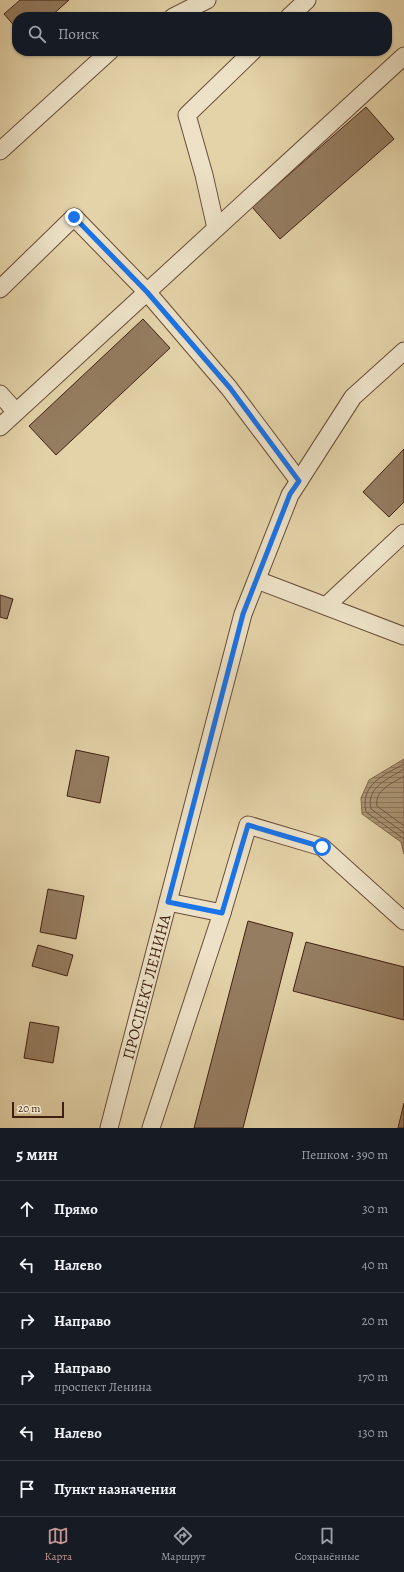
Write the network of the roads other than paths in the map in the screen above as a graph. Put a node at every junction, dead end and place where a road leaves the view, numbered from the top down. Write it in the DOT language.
graph roads {
  1 [pos="207,0"];
  2 [pos="306,0"];
  3 [pos="183,12"];
  4 [pos="294,12"];
  5 [pos="104,56"];
  6 [pos="248,56"];
  7 [pos="404,56"];
  8 [pos="0,151"];
  9 [pos="216,228"];
  10 [pos="0,289"];
  11 [pos="147,292"];
  12 [pos="404,351"];
  13 [pos="0,394"];
  14 [pos="16,412"];
  15 [pos="0,427"];
  16 [pos="299,481"];
  17 [pos="404,533"];
  18 [pos="256,580"];
  19 [pos="326,606"];
  20 [pos="404,636"];
  21 [pos="168,902"];
  22 [pos="222,913"];
  23 [pos="404,921"];
  24 [pos="109,1128"];
  25 [pos="151,1128"];
  1 -- 3 [label="street"];
  2 -- 4 [label="street"];
  5 -- 8 [label="street"];
  6 -- 9 [label="street"];
  7 -- 9 [label="street"];
  9 -- 11 [label="street"];
  10 -- 11 [label="street"];
  11 -- 14 [label="street"];
  11 -- 16 [label="street"];
  12 -- 16 [label="street, ПРОСПЕКТ ЛЕНИНА"];
  13 -- 14 [label="street"];
  14 -- 15 [label="street"];
  16 -- 18 [label="street, ПРОСПЕКТ ЛЕНИНА"];
  17 -- 19 [label="street"];
  18 -- 19 [label="street"];
  18 -- 21 [label="street, ПРОСПЕКТ ЛЕНИНА"];
  19 -- 20 [label="street"];
  21 -- 22 [label="street"];
  21 -- 24 [label="street, ПРОСПЕКТ ЛЕНИНА"];
  22 -- 23 [label="street"];
  22 -- 25 [label="street"];
}
